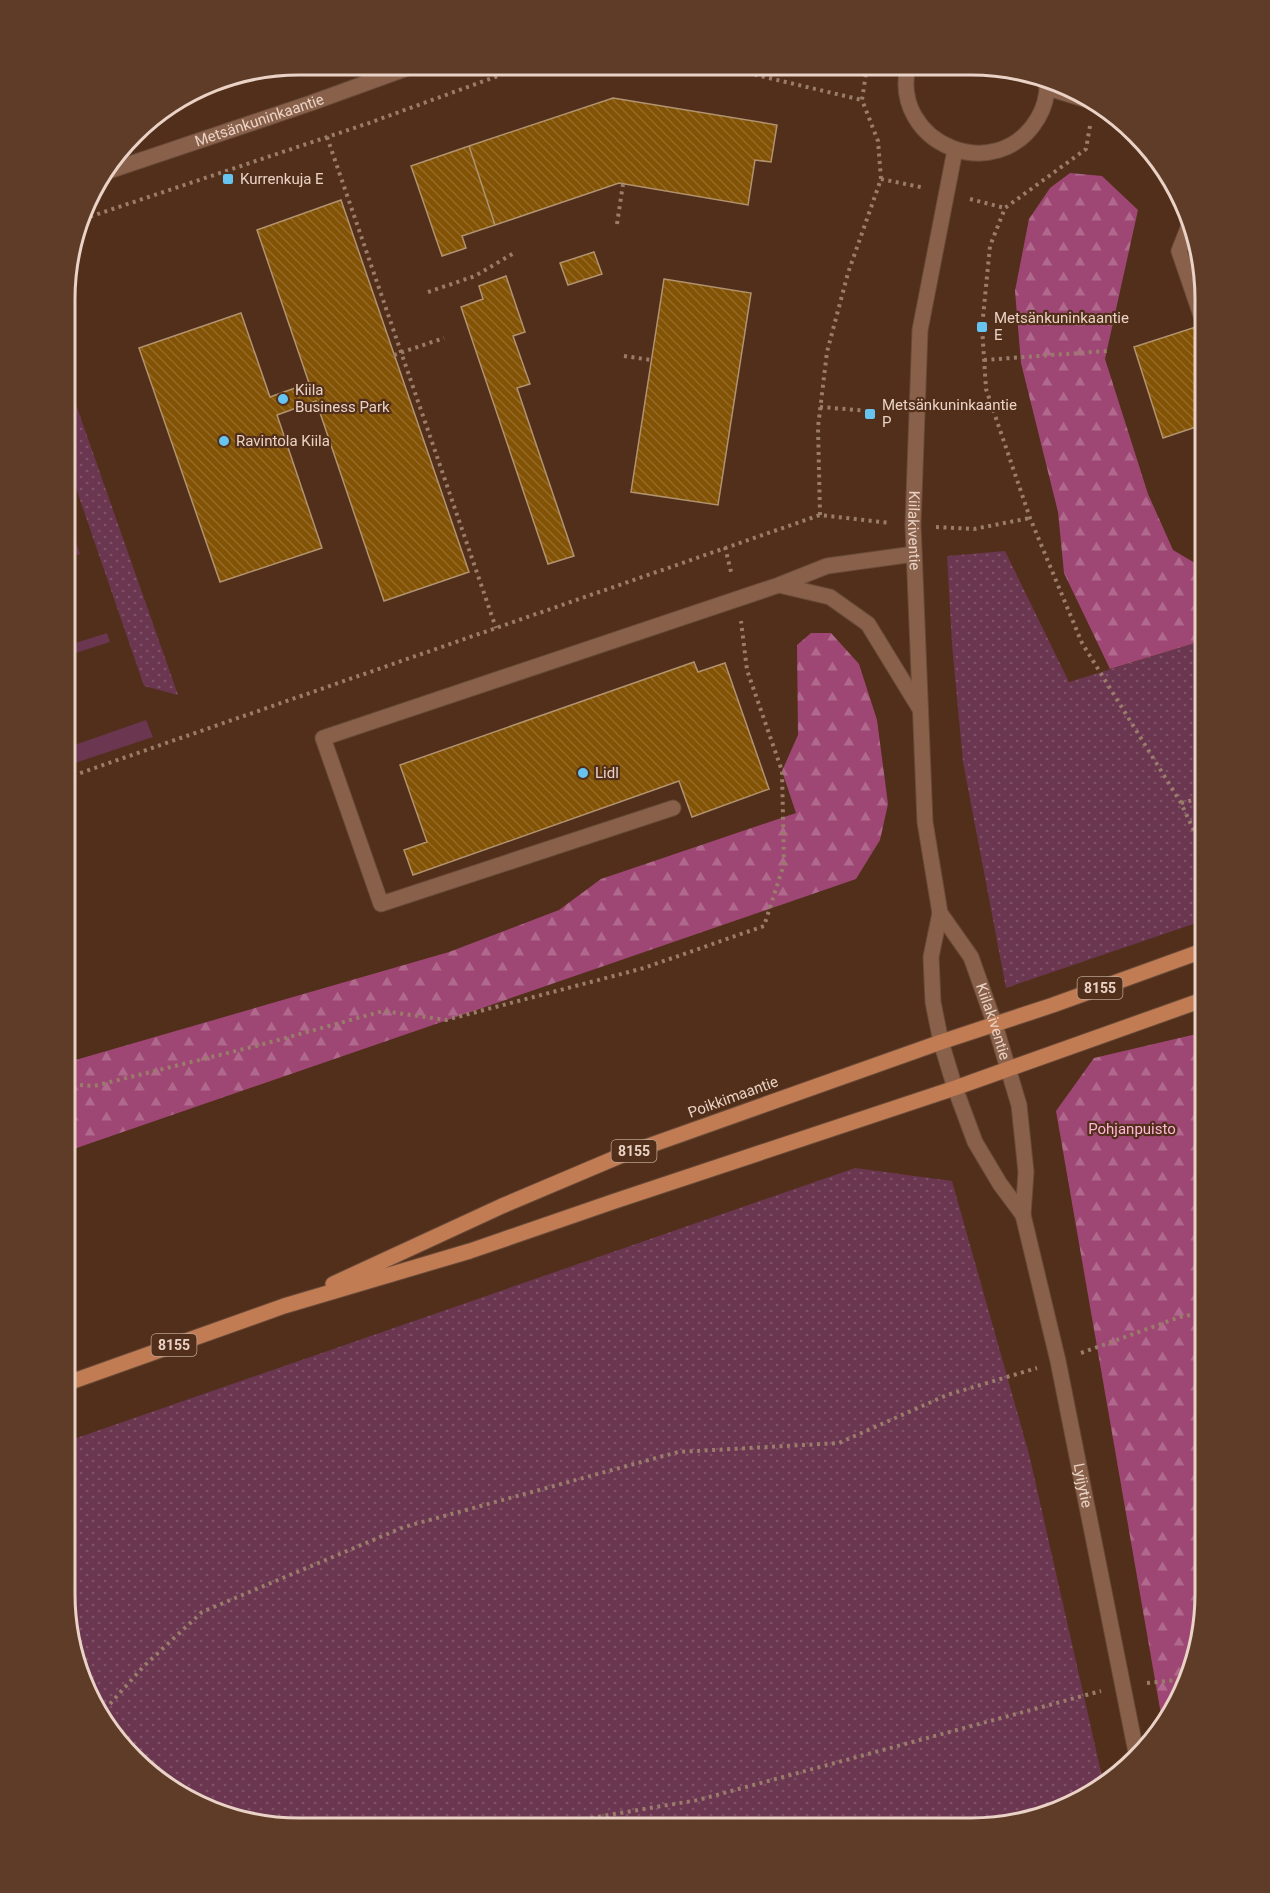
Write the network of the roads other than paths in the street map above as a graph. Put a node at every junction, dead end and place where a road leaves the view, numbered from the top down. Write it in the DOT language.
graph roads {
  1 [pos="388,75"];
  2 [pos="906,75"];
  3 [pos="1046,88"];
  4 [pos="954,150"];
  5 [pos="118,168"];
  6 [pos="1185,235"];
  7 [pos="1195,296"];
  8 [pos="914,554"];
  9 [pos="779,585"];
  10 [pos="920,709"];
  11 [pos="673,808"];
  12 [pos="940,912"];
  13 [pos="1195,954"];
  14 [pos="1195,1003"];
  15 [pos="995,1025"];
  16 [pos="941,1042"];
  17 [pos="1009,1070"];
  18 [pos="955,1088"];
  19 [pos="1023,1215"];
  20 [pos="284,1306"];
  21 [pos="75,1380"];
  22 [pos="1135,1746"];
  1 -- 5 [label="street, Metsänkuninkaantie"];
  2 -- 4 [label="street"];
  3 -- 4 [label="street"];
  4 -- 8 [label="street, Kiilakiventie"];
  6 -- 7 [label="street"];
  8 -- 9 [label="street"];
  8 -- 10 [label="street, Kiilakiventie"];
  9 -- 10 [label="street"];
  9 -- 11 [label="street"];
  10 -- 12 [label="street, Kiilakiventie"];
  12 -- 15 [label="street, Kiilakiventie"];
  12 -- 16 [label="street, Kiilakiventie"];
  13 -- 15 [label="main road, Poikkimaantie / 8155"];
  14 -- 17 [label="main road, Poikkimaantie / 8155"];
  15 -- 16 [label="main road, Poikkimaantie / 8155"];
  15 -- 17 [label="street, Kiilakiventie"];
  16 -- 18 [label="street, Lyijytie"];
  16 -- 20 [label="main road, Poikkimaantie / 8155"];
  17 -- 18 [label="main road, Poikkimaantie / 8155"];
  17 -- 19 [label="street, Lyijytie"];
  18 -- 19 [label="street, Lyijytie"];
  18 -- 20 [label="main road, Poikkimaantie / 8155"];
  19 -- 22 [label="street, Lyijytie"];
  20 -- 21 [label="main road, Poikkimaantie / 8155"];
}
